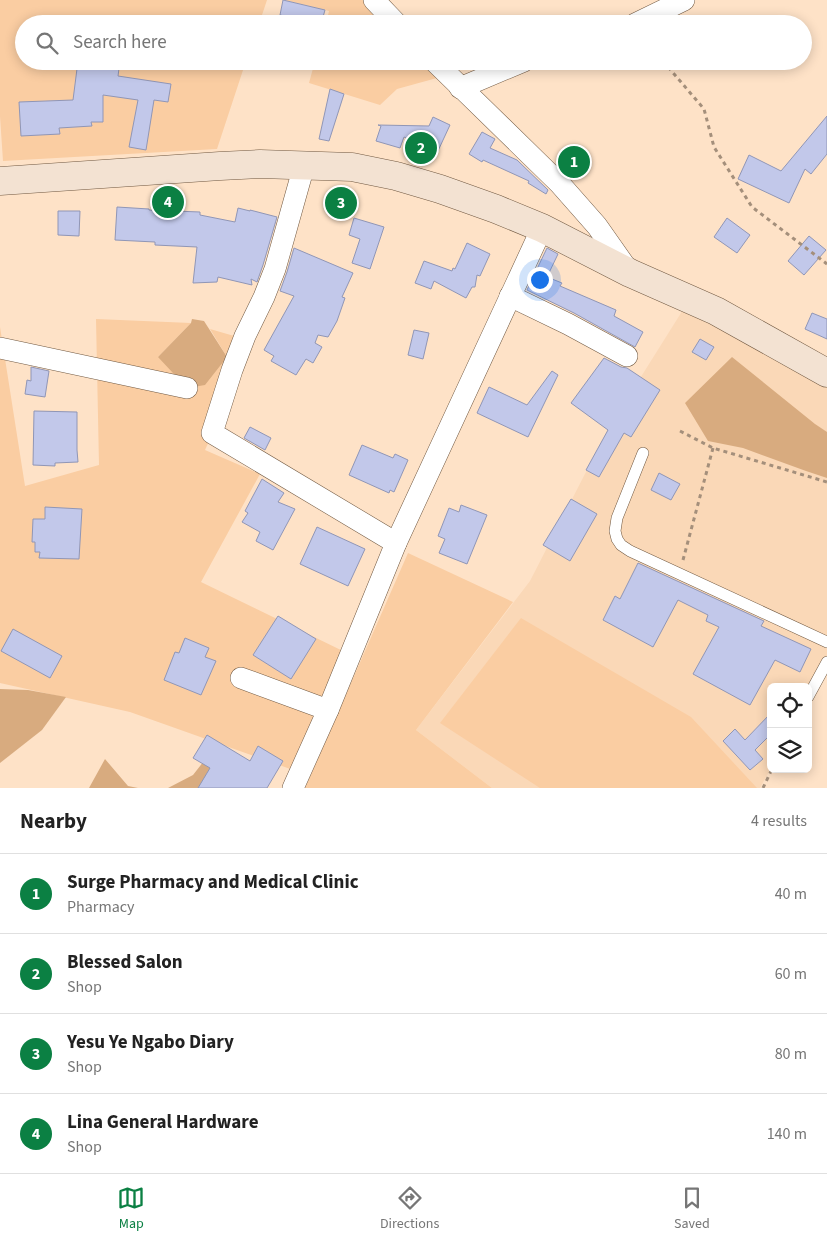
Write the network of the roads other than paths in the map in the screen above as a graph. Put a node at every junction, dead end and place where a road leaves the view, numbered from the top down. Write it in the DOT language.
graph roads {
  1 [pos="374,0"];
  2 [pos="684,0"];
  3 [pos="388,15"];
  4 [pos="653,15"];
  5 [pos="443,70"];
  6 [pos="503,70"];
  7 [pos="460,88"];
  8 [pos="304,166"];
  9 [pos="0,181"];
  10 [pos="542,228"];
  11 [pos="630,273"];
  12 [pos="510,296"];
  13 [pos="0,348"];
  14 [pos="627,356"];
  15 [pos="827,373"];
  16 [pos="187,388"];
  17 [pos="642,453"];
  18 [pos="396,543"];
  19 [pos="827,642"];
  20 [pos="827,662"];
  21 [pos="241,678"];
  22 [pos="812,690"];
  23 [pos="328,710"];
  24 [pos="293,788"];
  1 -- 3 [label="street"];
  2 -- 4 [label="street"];
  5 -- 7 [label="street"];
  6 -- 7 [label="street"];
  7 -- 11 [label="street"];
  8 -- 9 [label="street"];
  8 -- 10 [label="street"];
  8 -- 18 [label="street"];
  10 -- 11 [label="street"];
  10 -- 12 [label="street"];
  11 -- 15 [label="street"];
  12 -- 14 [label="street"];
  12 -- 18 [label="street"];
  13 -- 16 [label="street"];
  17 -- 19 [label="lane"];
  18 -- 23 [label="street"];
  20 -- 22 [label="lane"];
  21 -- 23 [label="street"];
  23 -- 24 [label="street"];
}
